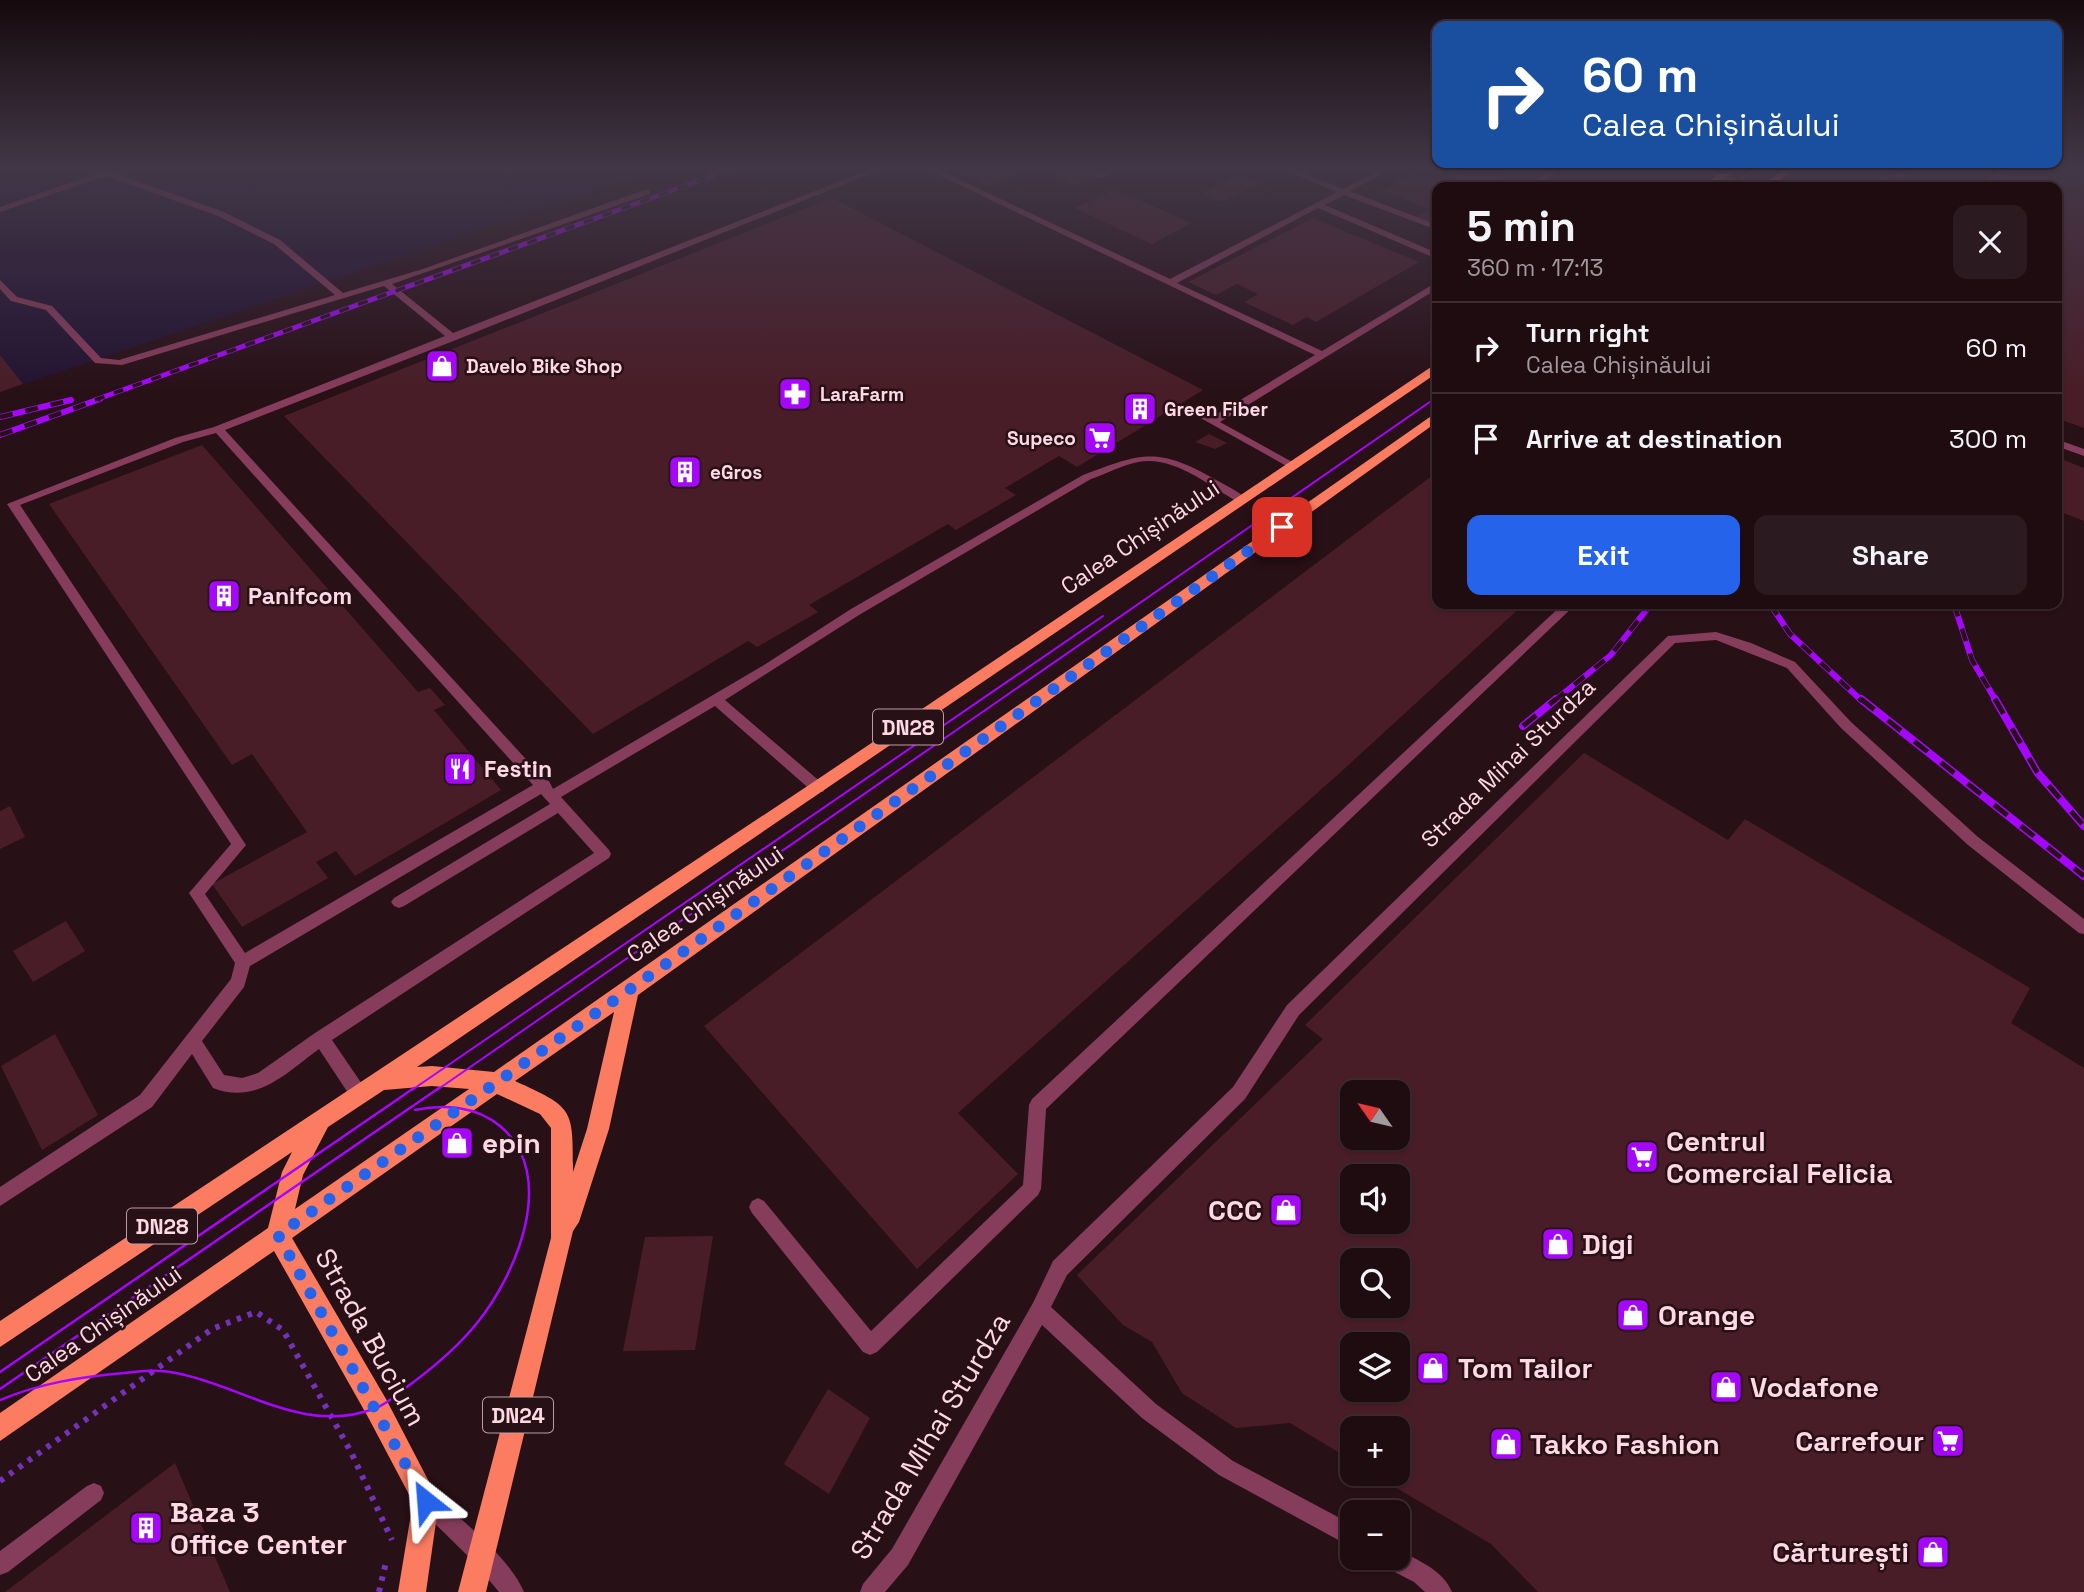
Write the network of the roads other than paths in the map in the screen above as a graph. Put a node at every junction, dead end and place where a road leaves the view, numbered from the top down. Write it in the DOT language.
graph roads {
  1 [pos="276,241"];
  2 [pos="509,241"];
  3 [pos="696,241"];
  4 [pos="1082,241"];
  5 [pos="1249,241"];
  6 [pos="1403,241"];
  7 [pos="1432,254"];
  8 [pos="0,283"];
  9 [pos="385,283"];
  10 [pos="1170,283"];
  11 [pos="1432,288"];
  12 [pos="341,296"];
  13 [pos="453,338"];
  14 [pos="1322,355"];
  15 [pos="1432,370"];
  16 [pos="1184,406"];
  17 [pos="1432,420"];
  18 [pos="1212,422"];
  19 [pos="218,429"];
  20 [pos="2062,444"];
  21 [pos="2084,453"];
  22 [pos="1292,466"];
  23 [pos="1242,500"];
  24 [pos="1565,609"];
  25 [pos="716,699"];
  26 [pos="818,788"];
  27 [pos="553,795"];
  28 [pos="399,902"];
  29 [pos="2084,928"];
  30 [pos="243,962"];
  31 [pos="629,990"];
  32 [pos="321,1038"];
  33 [pos="192,1041"];
  34 [pos="494,1082"];
  35 [pos="367,1087"];
  36 [pos="323,1117"];
  37 [pos="0,1197"];
  38 [pos="758,1207"];
  39 [pos="278,1235"];
  40 [pos="562,1238"];
  41 [pos="1040,1310"];
  42 [pos="0,1335"];
  43 [pos="0,1428"];
  44 [pos="94,1493"];
  45 [pos="426,1501"];
  46 [pos="1340,1530"];
  47 [pos="482,1554"];
  48 [pos="0,1564"];
  49 [pos="1410,1568"];
  50 [pos="412,1592"];
  51 [pos="472,1592"];
  52 [pos="513,1592"];
  53 [pos="871,1592"];
  54 [pos="1441,1592"];
  1 -- 12 [label="lane"];
  2 -- 9 [label="lane"];
  3 -- 13 [label="lane"];
  4 -- 10 [label="lane"];
  5 -- 10 [label="lane"];
  6 -- 7 [label="lane"];
  8 -- 12 [label="lane"];
  9 -- 12 [label="lane"];
  9 -- 13 [label="lane"];
  10 -- 14 [label="lane"];
  11 -- 14 [label="lane"];
  13 -- 19 [label="lane"];
  14 -- 18 [label="lane"];
  15 -- 22 [label="main road, Calea Chișinăului / DN28"];
  16 -- 18 [label="lane"];
  17 -- 31 [label="main road, Calea Chișinăului / DN28"];
  18 -- 22 [label="lane"];
  19 -- 27 [label="lane"];
  19 -- 30 [label="lane"];
  20 -- 21 [label="lane"];
  22 -- 23 [label="main road, Calea Chișinăului / DN28"];
  23 -- 25 [label="lane"];
  23 -- 26 [label="main road, Calea Chișinăului / DN28"];
  24 -- 38 [label="lane"];
  25 -- 26 [label="lane"];
  25 -- 27 [label="lane"];
  26 -- 35 [label="main road, Calea Chișinăului / DN28"];
  27 -- 28 [label="lane"];
  27 -- 30 [label="lane"];
  27 -- 32 [label="lane"];
  29 -- 41 [label="lane, Strada Mihai Sturdza"];
  30 -- 33 [label="lane"];
  31 -- 34 [label="main road, Calea Chișinăului / DN28"];
  31 -- 40 [label="main road, DN24"];
  32 -- 33 [label="lane"];
  32 -- 35 [label="lane"];
  33 -- 37 [label="lane"];
  34 -- 35 [label="main road, DN24"];
  34 -- 39 [label="main road, Calea Chișinăului / DN28"];
  34 -- 40 [label="main road, DN24"];
  35 -- 36 [label="main road, Calea Chișinăului / DN28"];
  36 -- 39 [label="main road"];
  36 -- 42 [label="main road, Calea Chișinăului / DN28"];
  39 -- 43 [label="main road, Calea Chișinăului / DN28"];
  39 -- 45 [label="main road, Strada Bucium"];
  40 -- 47 [label="main road, DN24"];
  41 -- 46 [label="lane, Strada Mihai Sturdza"];
  41 -- 53 [label="lane, Strada Mihai Sturdza"];
  44 -- 48 [label="lane"];
  45 -- 47 [label="lane"];
  45 -- 50 [label="main road"];
  47 -- 51 [label="main road, DN24"];
  47 -- 52 [label="lane"];
  49 -- 54 [label="lane"];
}
